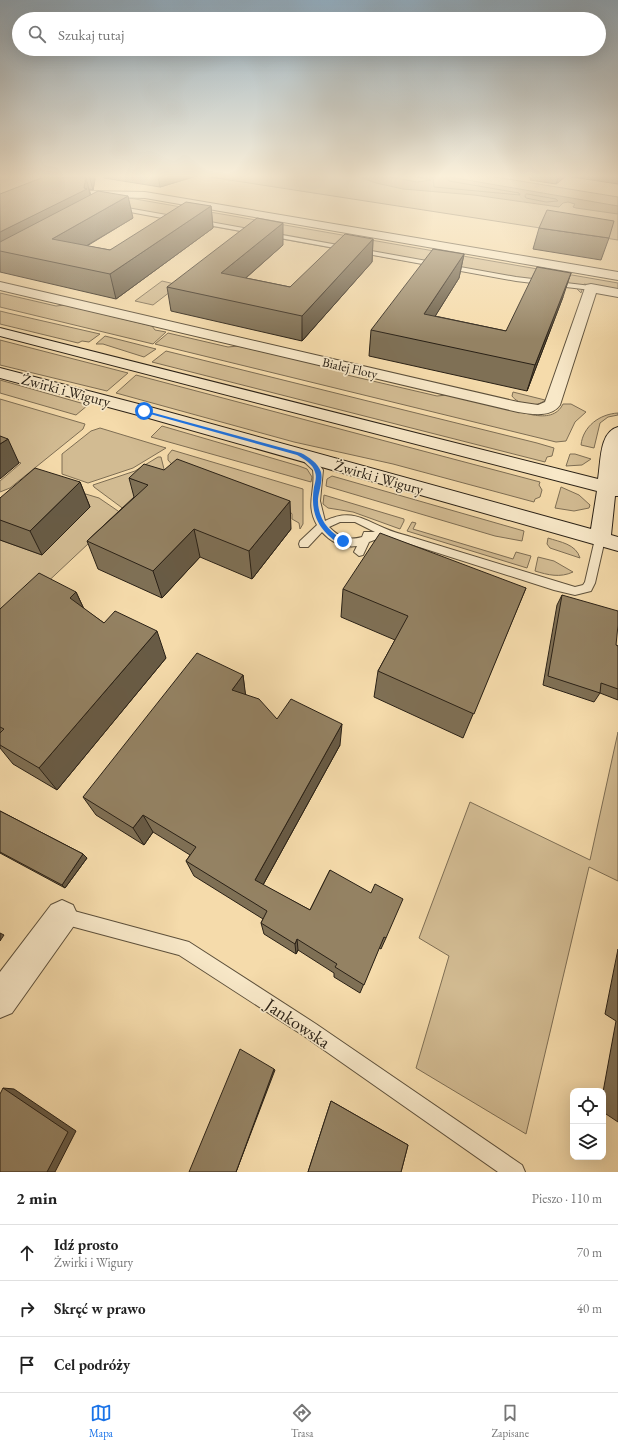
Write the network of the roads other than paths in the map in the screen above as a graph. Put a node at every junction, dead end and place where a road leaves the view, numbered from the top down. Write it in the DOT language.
graph roads {
  1 [pos="238,230"];
  2 [pos="348,230"];
  3 [pos="618,276"];
  4 [pos="0,286"];
  5 [pos="591,288"];
  6 [pos="618,293"];
  7 [pos="0,332"];
  8 [pos="0,373"];
  9 [pos="618,432"];
  10 [pos="299,454"];
  11 [pos="613,489"];
  12 [pos="367,523"];
  13 [pos="323,526"];
  14 [pos="384,532"];
  15 [pos="368,538"];
  16 [pos="609,542"];
  17 [pos="304,544"];
  18 [pos="359,552"];
  19 [pos="62,916"];
  20 [pos="0,1001"];
  21 [pos="515,1172"];
  1 -- 5 [label="lane"];
  2 -- 3 [label="street"];
  4 -- 5 [label="street, Białej Floty"];
  5 -- 6 [label="street"];
  7 -- 11 [label="street"];
  8 -- 10 [label="street, Żwirki i Wigury"];
  9 -- 11 [label="street"];
  10 -- 13 [label="lane"];
  10 -- 16 [label="street, Żwirki i Wigury"];
  11 -- 16 [label="street"];
  12 -- 13 [label="lane"];
  12 -- 14 [label="lane"];
  12 -- 15 [label="lane"];
  13 -- 15 [label="lane"];
  13 -- 17 [label="lane"];
  14 -- 15 [label="lane"];
  14 -- 16 [label="lane"];
  15 -- 18 [label="lane"];
  19 -- 20 [label="street"];
  19 -- 21 [label="lane, Jankowska"];
}
